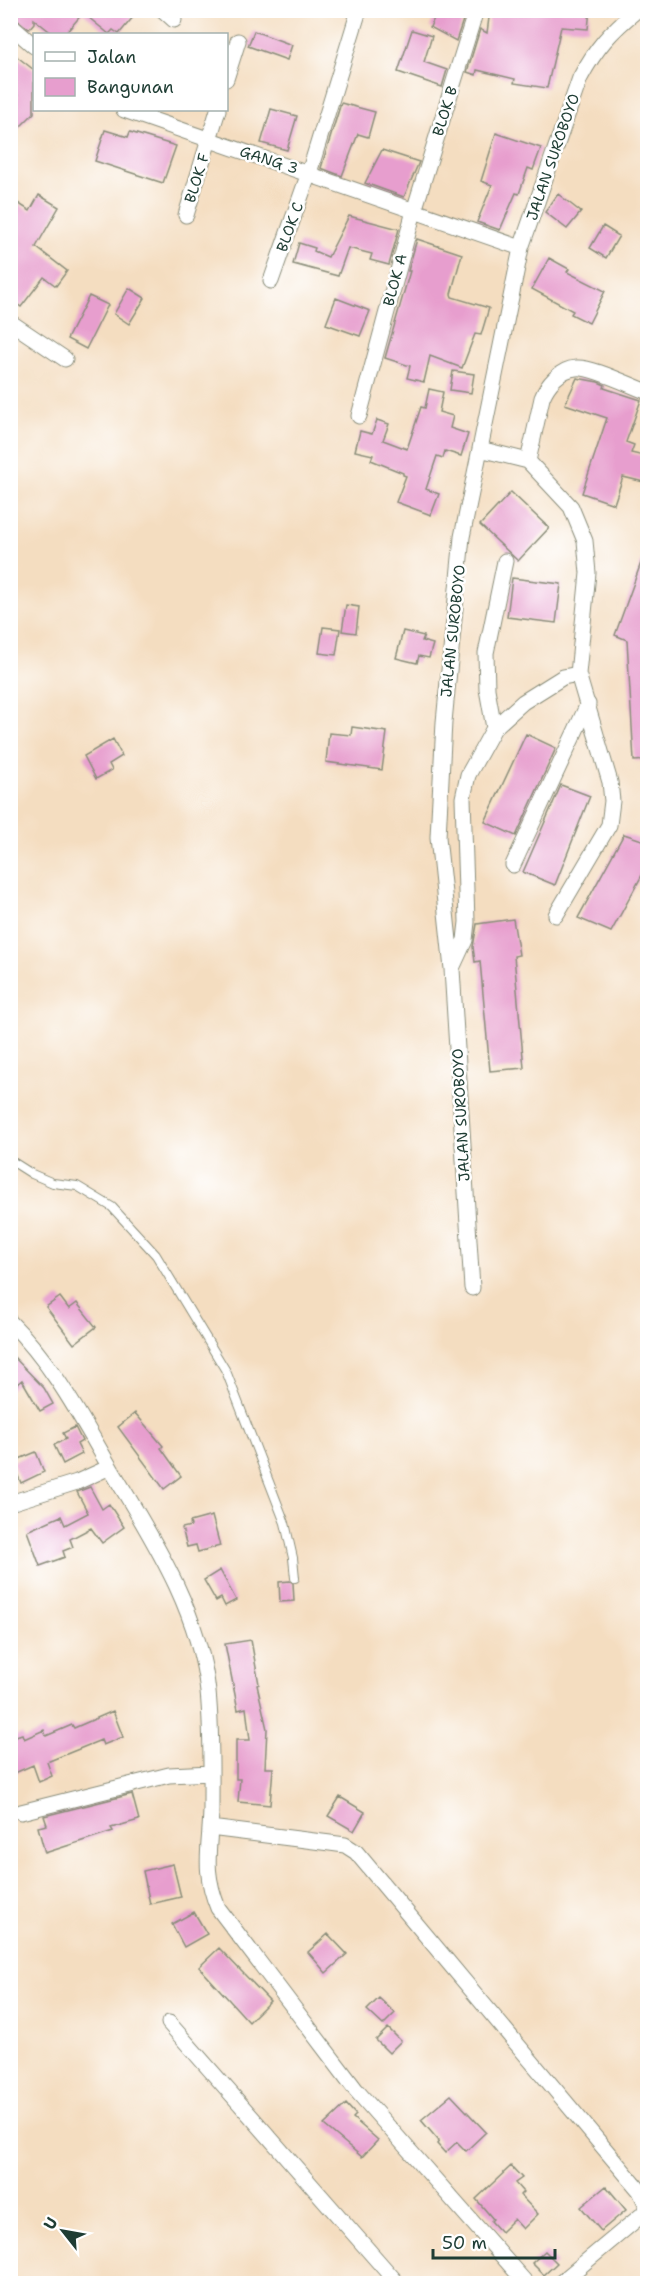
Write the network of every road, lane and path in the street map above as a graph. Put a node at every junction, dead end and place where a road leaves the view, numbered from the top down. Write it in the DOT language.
graph roads {
  1 [pos="359,10"];
  2 [pos="476,10"];
  3 [pos="637,10"];
  4 [pos="10,25"];
  5 [pos="238,41"];
  6 [pos="33,45"];
  7 [pos="228,73"];
  8 [pos="127,111"];
  9 [pos="218,111"];
  10 [pos="208,141"];
  11 [pos="309,173"];
  12 [pos="414,211"];
  13 [pos="186,214"];
  14 [pos="521,248"];
  15 [pos="271,281"];
  16 [pos="10,322"];
  17 [pos="64,359"];
  18 [pos="648,392"];
  19 [pos="359,416"];
  20 [pos="480,449"];
  21 [pos="528,461"];
  22 [pos="505,561"];
  23 [pos="578,674"];
  24 [pos="588,704"];
  25 [pos="494,728"];
  26 [pos="513,865"];
  27 [pos="556,915"];
  28 [pos="452,969"];
  29 [pos="10,1160"];
  30 [pos="472,1288"];
  31 [pos="10,1322"];
  32 [pos="110,1467"];
  33 [pos="10,1503"];
  34 [pos="295,1578"];
  35 [pos="211,1773"];
  36 [pos="21,1812"];
  37 [pos="210,1828"];
  38 [pos="169,2023"];
  39 [pos="398,2283"];
  40 [pos="527,2283"];
  41 [pos="559,2283"];
  1 -- 11 [label="street, BLOK C"];
  2 -- 12 [label="street, BLOK B"];
  3 -- 14 [label="street, JALAN SUROBOYO"];
  4 -- 6 [label="street"];
  5 -- 7 [label="street"];
  8 -- 10 [label="street, GANG 3"];
  9 -- 10 [label="street, BLOK F"];
  10 -- 11 [label="street, GANG 3"];
  10 -- 13 [label="street, BLOK F"];
  11 -- 12 [label="street, GANG 3"];
  11 -- 15 [label="street, BLOK C"];
  12 -- 14 [label="street, GANG 3"];
  12 -- 19 [label="street, BLOK A"];
  14 -- 20 [label="street, JALAN SUROBOYO"];
  16 -- 17 [label="street"];
  18 -- 21 [label="street"];
  20 -- 21 [label="street"];
  20 -- 28 [label="street, JALAN SUROBOYO"];
  21 -- 23 [label="street"];
  22 -- 25 [label="street"];
  23 -- 24 [label="street"];
  23 -- 25 [label="street"];
  24 -- 26 [label="street"];
  24 -- 27 [label="street"];
  25 -- 28 [label="street"];
  28 -- 30 [label="street, JALAN SUROBOYO"];
  29 -- 34 [label="lane"];
  31 -- 32 [label="street"];
  32 -- 33 [label="street"];
  32 -- 35 [label="street"];
  35 -- 36 [label="street"];
  35 -- 37 [label="street"];
  37 -- 40 [label="street"];
  37 -- 41 [label="street"];
  38 -- 39 [label="street"];
}
